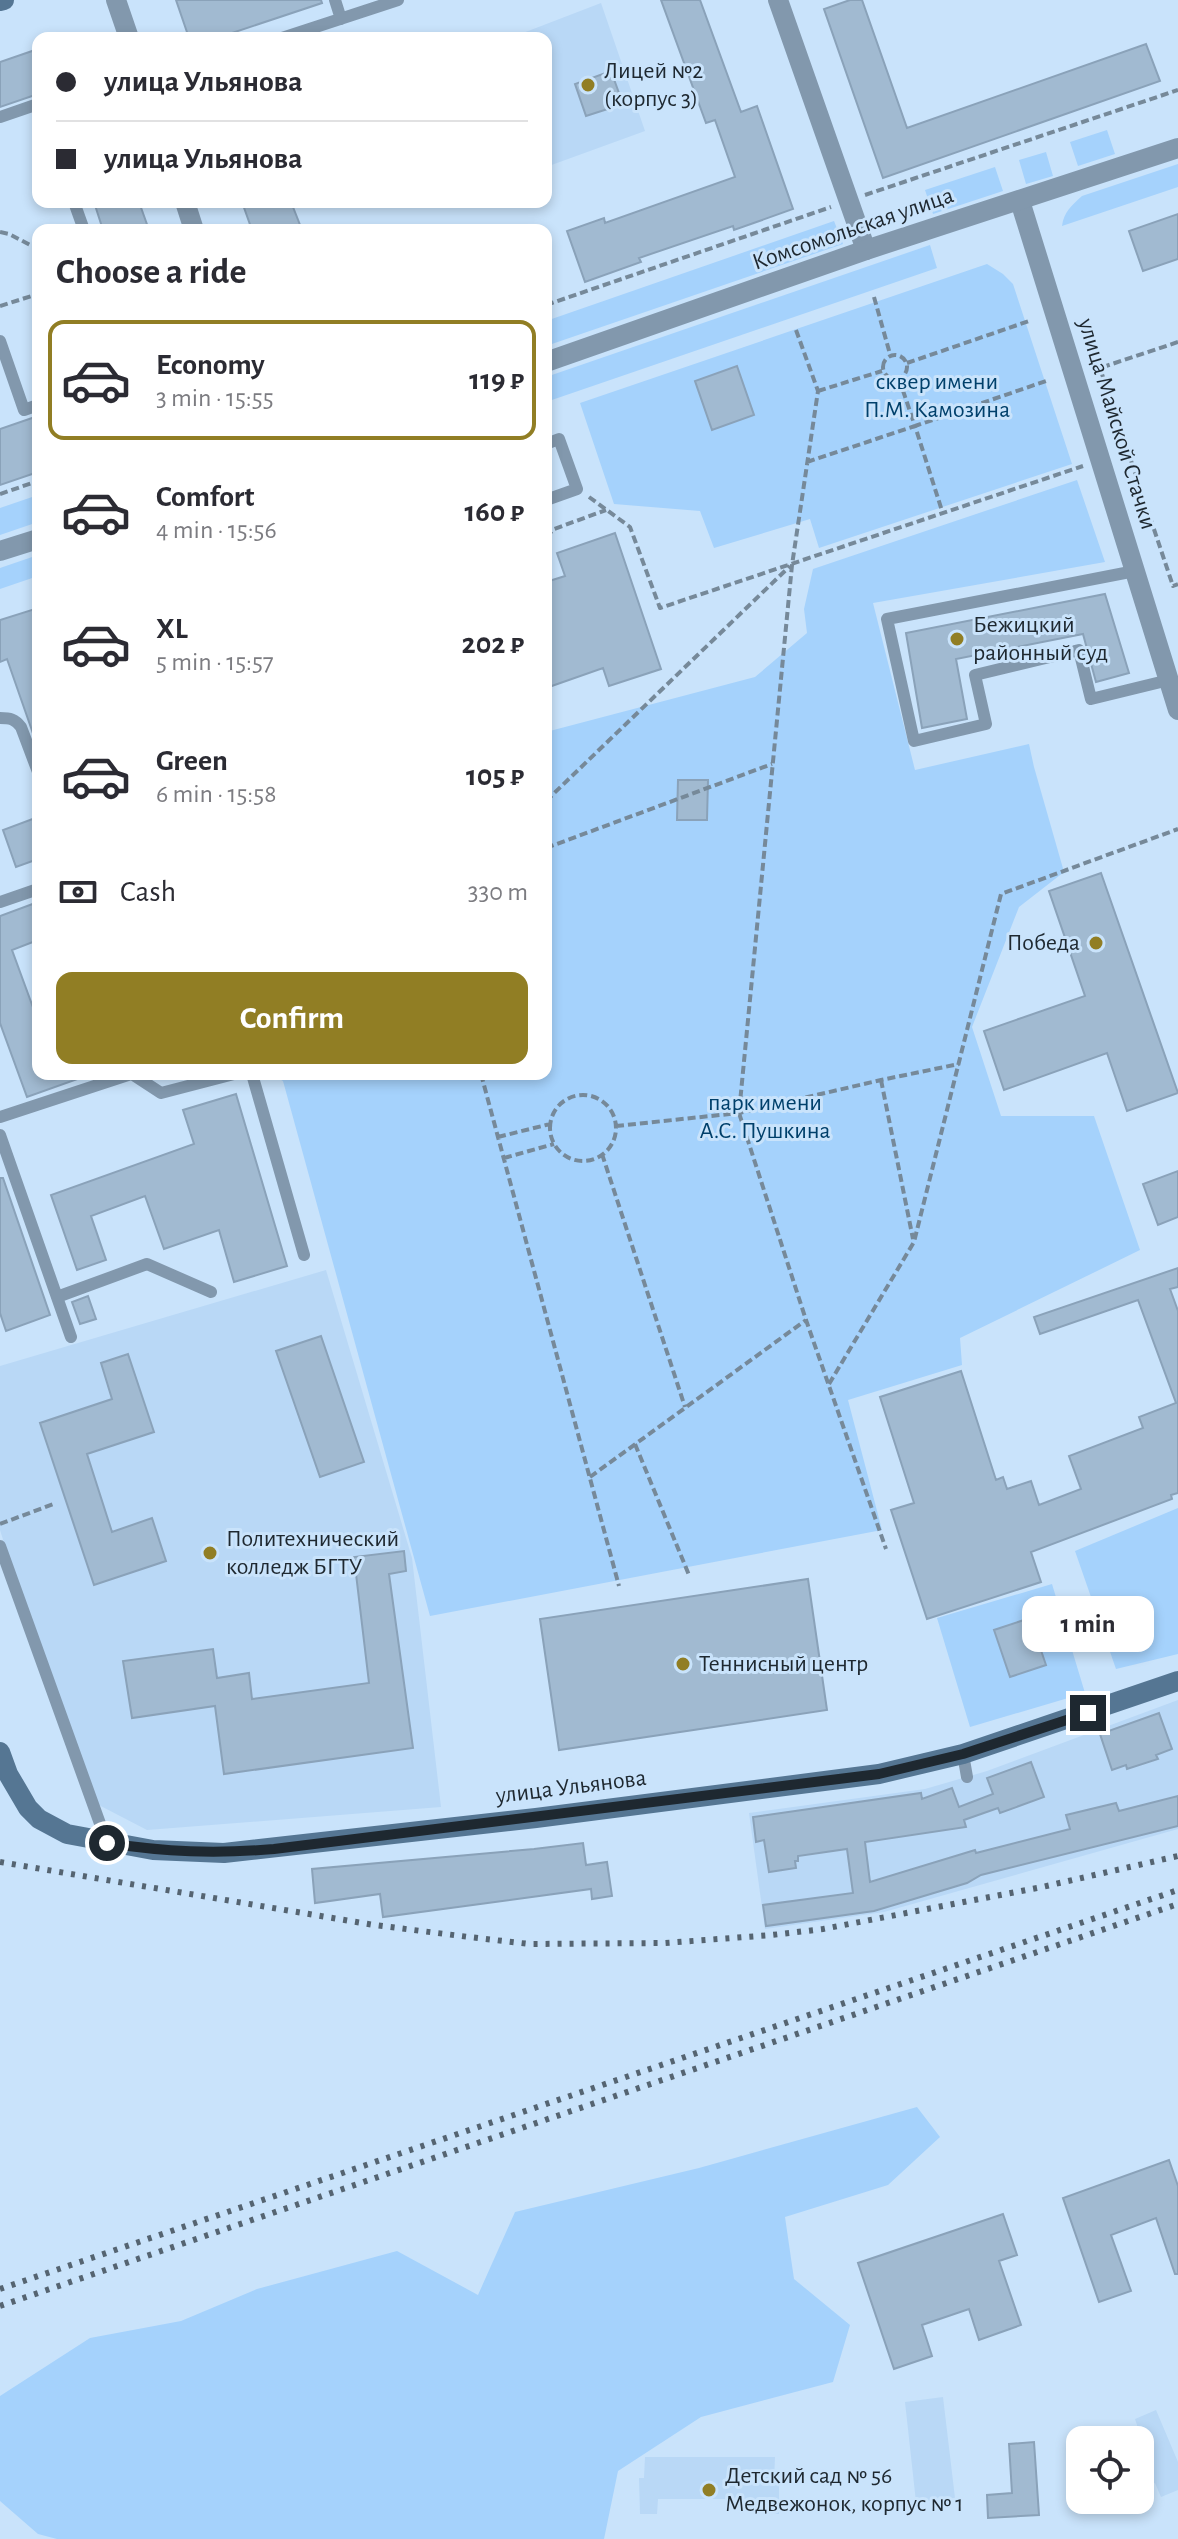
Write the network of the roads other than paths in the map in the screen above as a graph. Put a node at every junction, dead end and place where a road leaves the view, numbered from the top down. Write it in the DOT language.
graph roads {
  1 [pos="116,0"];
  2 [pos="335,0"];
  3 [pos="398,0"];
  4 [pos="778,0"];
  5 [pos="341,19"];
  6 [pos="127,32"];
  7 [pos="301,32"];
  8 [pos="32,106"];
  9 [pos="0,117"];
  10 [pos="1178,148"];
  11 [pos="1020,201"];
  12 [pos="866,250"];
  13 [pos="0,341"];
  14 [pos="552,360"];
  15 [pos="32,407"];
  16 [pos="552,442"];
  17 [pos="552,498"];
  18 [pos="32,541"];
  19 [pos="0,551"];
  20 [pos="1135,571"];
  21 [pos="1169,680"];
  22 [pos="1178,710"];
  23 [pos="0,718"];
  24 [pos="32,756"];
  25 [pos="32,891"];
  26 [pos="0,902"];
  27 [pos="114,1080"];
  28 [pos="141,1080"];
  29 [pos="211,1080"];
  30 [pos="254,1080"];
  31 [pos="0,1117"];
  32 [pos="0,1135"];
  33 [pos="304,1255"];
  34 [pos="211,1292"];
  35 [pos="57,1297"];
  36 [pos="71,1337"];
  37 [pos="0,1546"];
  38 [pos="1178,1681"];
  39 [pos="0,1752"];
  40 [pos="963,1754"];
  41 [pos="967,1777"];
  42 [pos="107,1843"];
  1 -- 6 [label="street"];
  2 -- 5 [label="lane"];
  3 -- 5 [label="lane"];
  4 -- 12 [label="street"];
  5 -- 7 [label="lane"];
  8 -- 9 [label="lane"];
  10 -- 11 [label="street, Комсомольская улица"];
  11 -- 12 [label="street, Комсомольская улица"];
  11 -- 20 [label="street, улица Майской Стачки"];
  12 -- 14 [label="street, Комсомольская улица"];
  13 -- 15 [label="lane"];
  16 -- 17 [label="lane"];
  18 -- 19 [label="street"];
  20 -- 21 [label="street, улица Майской Стачки"];
  20 -- 21 [label="lane"];
  21 -- 22 [label="street, улица Майской Стачки"];
  23 -- 24 [label="lane"];
  25 -- 26 [label="lane"];
  27 -- 31 [label="lane"];
  28 -- 29 [label="lane"];
  30 -- 33 [label="lane"];
  32 -- 35 [label="lane"];
  34 -- 35 [label="lane"];
  35 -- 36 [label="lane"];
  37 -- 42 [label="lane"];
  38 -- 40 [label="main road, улица Ульянова"];
  39 -- 42 [label="main road, улица Ульянова"];
  40 -- 41 [label="lane"];
  40 -- 42 [label="main road, улица Ульянова"];
}
